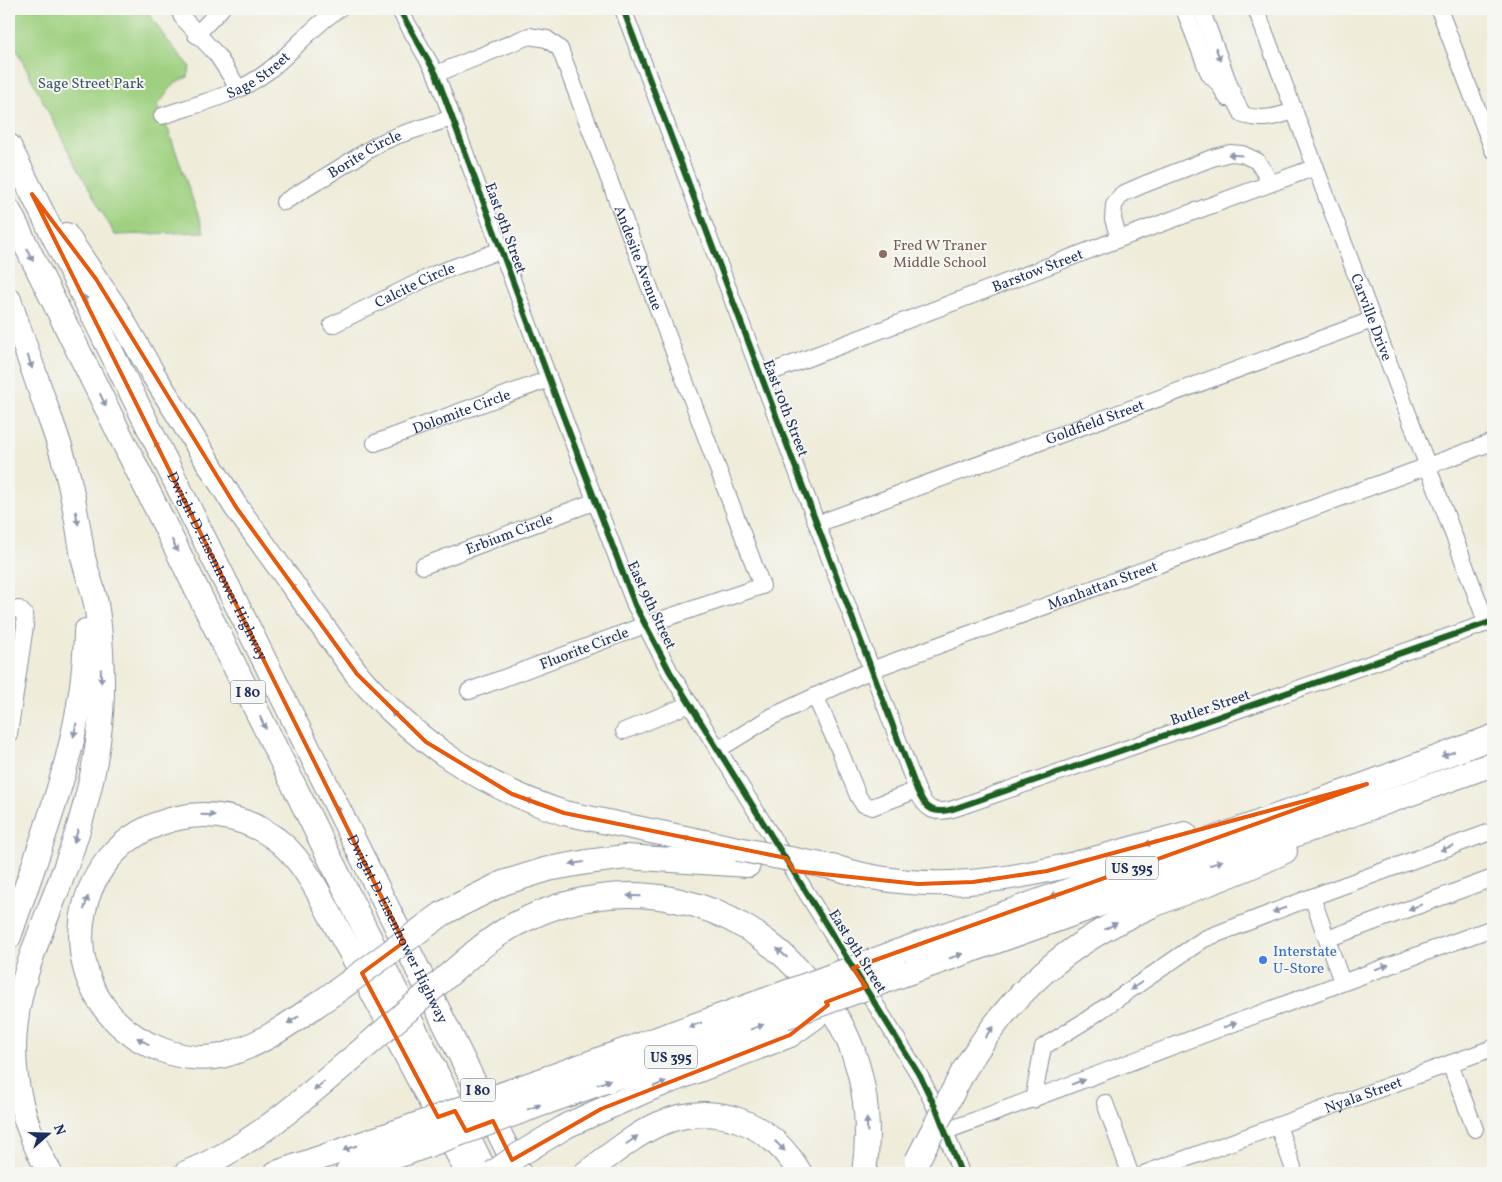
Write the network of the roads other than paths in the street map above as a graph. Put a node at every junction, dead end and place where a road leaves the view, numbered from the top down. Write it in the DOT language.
graph roads {
  1 [pos="179,9"];
  2 [pos="221,9"];
  3 [pos="339,9"];
  4 [pos="399,9"];
  5 [pos="623,9"];
  6 [pos="1184,9"];
  7 [pos="1201,9"];
  8 [pos="1256,9"];
  9 [pos="1439,9"];
  10 [pos="196,35"];
  11 [pos="436,74"];
  12 [pos="239,89"];
  13 [pos="1294,111"];
  14 [pos="1243,115"];
  15 [pos="162,116"];
  16 [pos="452,118"];
  17 [pos="9,146"];
  18 [pos="1493,150"];
  19 [pos="1316,167"];
  20 [pos="1268,184"];
  21 [pos="32,194"];
  22 [pos="284,202"];
  23 [pos="9,211"];
  24 [pos="1119,239"];
  25 [pos="501,250"];
  26 [pos="9,300"];
  27 [pos="1372,320"];
  28 [pos="332,325"];
  29 [pos="761,376"];
  30 [pos="549,379"];
  31 [pos="1493,442"];
  32 [pos="375,443"];
  33 [pos="1428,466"];
  34 [pos="596,501"];
  35 [pos="817,524"];
  36 [pos="84,560"];
  37 [pos="423,566"];
  38 [pos="758,588"];
  39 [pos="9,612"];
  40 [pos="1490,623"];
  41 [pos="645,625"];
  42 [pos="15,648"];
  43 [pos="871,670"];
  44 [pos="469,691"];
  45 [pos="815,696"];
  46 [pos="690,704"];
  47 [pos="624,731"];
  48 [pos="9,734"];
  49 [pos="1493,737"];
  50 [pos="719,749"];
  51 [pos="1493,764"];
  52 [pos="917,790"];
  53 [pos="1371,795"];
  54 [pos="933,811"];
  55 [pos="1493,831"];
  56 [pos="743,857"];
  57 [pos="1493,878"];
  58 [pos="1312,897"];
  59 [pos="1493,928"];
  60 [pos="9,938"];
  61 [pos="1326,939"];
  62 [pos="1342,982"];
  63 [pos="437,1008"];
  64 [pos="787,1026"];
  65 [pos="1493,1048"];
  66 [pos="1450,1064"];
  67 [pos="553,1088"];
  68 [pos="1033,1100"];
  69 [pos="1105,1103"];
  70 [pos="1278,1126"];
  71 [pos="1476,1129"];
  72 [pos="946,1131"];
  73 [pos="401,1142"];
  74 [pos="914,1167"];
  75 [pos="1293,1167"];
  76 [pos="589,1171"];
  77 [pos="50,1173"];
  78 [pos="186,1173"];
  79 [pos="276,1173"];
  80 [pos="348,1173"];
  81 [pos="468,1173"];
  82 [pos="486,1173"];
  83 [pos="493,1173"];
  84 [pos="519,1173"];
  85 [pos="536,1173"];
  86 [pos="800,1173"];
  87 [pos="864,1173"];
  88 [pos="961,1173"];
  89 [pos="1130,1173"];
  90 [pos="1146,1173"];
  1 -- 10 [label="street"];
  2 -- 10 [label="street"];
  3 -- 12 [label="street, Sage Street"];
  4 -- 11 [label="street, East 9th Street"];
  5 -- 29 [label="street, East 10th Street"];
  6 -- 14 [label="street"];
  7 -- 14 [label="street, one-way"];
  8 -- 13 [label="street, Carville Drive"];
  9 -- 18 [label="street"];
  10 -- 12 [label="street"];
  11 -- 16 [label="street, East 9th Street"];
  11 -- 38 [label="street, Andesite Avenue"];
  12 -- 15 [label="street, Sage Street"];
  13 -- 14 [label="street"];
  13 -- 19 [label="street, Carville Drive"];
  16 -- 22 [label="street, Borite Circle"];
  16 -- 25 [label="street, East 9th Street"];
  17 -- 21 [label="highway, Dwight D. Eisenhower Highway / I 80"];
  19 -- 20 [label="street, Barstow Street"];
  19 -- 27 [label="street, Carville Drive"];
  20 -- 24 [label="street, Barstow Street"];
  20 -- 24 [label="street, one-way"];
  56 -- 21 [label="highway, one-way"];
  63 -- 21 [label="highway, Dwight D. Eisenhower Highway / I 80, one-way"];
  23 -- 82 [label="highway, Dwight D. Eisenhower Highway / I 80, one-way"];
  24 -- 29 [label="street, Barstow Street"];
  25 -- 28 [label="street, Calcite Circle"];
  25 -- 30 [label="street, East 9th Street"];
  26 -- 36 [label="highway, one-way"];
  27 -- 33 [label="street, Carville Drive"];
  27 -- 35 [label="street, Goldfield Street"];
  29 -- 35 [label="street, East 10th Street"];
  30 -- 32 [label="street, Dolomite Circle"];
  30 -- 34 [label="street, East 9th Street"];
  31 -- 33 [label="street, Manhattan Street"];
  33 -- 40 [label="street, Carville Drive"];
  33 -- 43 [label="street, Manhattan Street"];
  34 -- 37 [label="street, Erbium Circle"];
  34 -- 41 [label="street, East 9th Street"];
  35 -- 43 [label="street, East 10th Street"];
  36 -- 60 [label="highway, one-way"];
  36 -- 77 [label="highway, one-way"];
  38 -- 41 [label="street, Fluorite Circle"];
  39 -- 42 [label="street"];
  40 -- 54 [label="street, Butler Street"];
  41 -- 44 [label="street, Fluorite Circle"];
  41 -- 46 [label="street, East 9th Street"];
  42 -- 48 [label="street"];
  43 -- 45 [label="street, Manhattan Street"];
  43 -- 52 [label="street, East 10th Street"];
  45 -- 50 [label="street, Manhattan Street"];
  45 -- 52 [label="street"];
  46 -- 47 [label="street"];
  46 -- 50 [label="street, East 9th Street"];
  49 -- 53 [label="highway, US 395, one-way"];
  50 -- 72 [label="street, East 9th Street"];
  51 -- 53 [label="highway, US 395"];
  52 -- 54 [label="street, East 10th Street"];
  53 -- 56 [label="highway, one-way, bridge"];
  64 -- 53 [label="highway, US 395, one-way, bridge"];
  53 -- 67 [label="highway, US 395, one-way, bridge"];
  74 -- 53 [label="highway, one-way, bridge"];
  55 -- 58 [label="street, one-way"];
  56 -- 81 [label="highway, one-way, bridge"];
  57 -- 61 [label="street, one-way"];
  58 -- 61 [label="street"];
  58 -- 68 [label="street, one-way"];
  62 -- 59 [label="street, one-way"];
  61 -- 62 [label="street"];
  68 -- 62 [label="street, one-way"];
  63 -- 84 [label="highway, Dwight D. Eisenhower Highway / I 80"];
  63 -- 85 [label="highway"];
  67 -- 64 [label="highway, US 395, one-way"];
  83 -- 64 [label="highway, one-way, bridge"];
  65 -- 66 [label="street, Nyala Street"];
  66 -- 70 [label="street, Nyala Street"];
  66 -- 71 [label="street"];
  67 -- 73 [label="highway, US 395, bridge"];
  68 -- 72 [label="street"];
  69 -- 89 [label="street"];
  70 -- 75 [label="street"];
  70 -- 90 [label="street, Nyala Street"];
  72 -- 88 [label="street, East 9th Street"];
  73 -- 79 [label="highway, US 395, one-way"];
  73 -- 80 [label="highway, US 395"];
  76 -- 86 [label="highway, one-way"];
  87 -- 78 [label="highway, one-way, bridge"];
}
